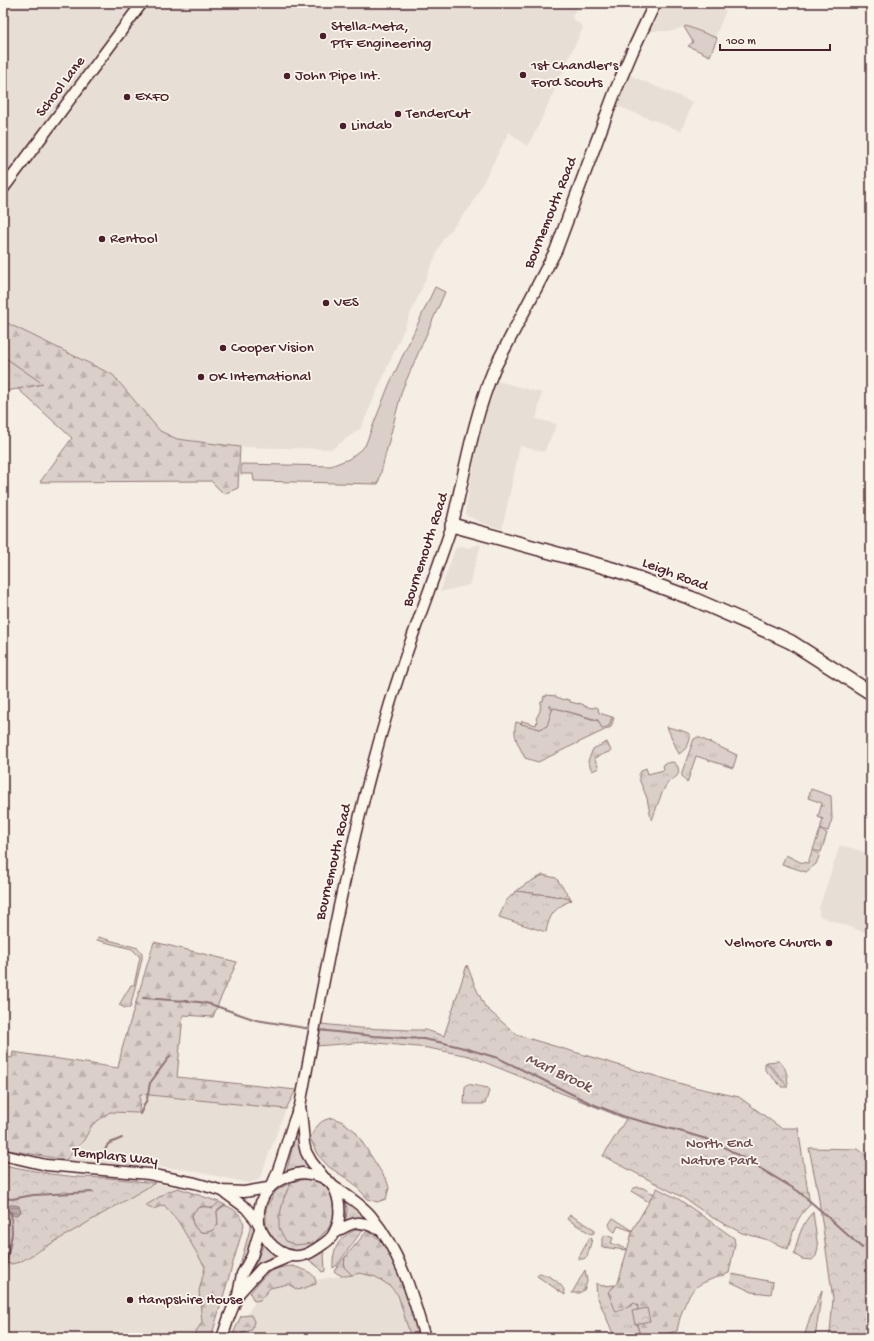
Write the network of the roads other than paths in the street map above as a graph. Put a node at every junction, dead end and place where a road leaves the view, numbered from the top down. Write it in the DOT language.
graph roads {
  1 [pos="142,3"];
  2 [pos="655,3"];
  3 [pos="3,189"];
  4 [pos="452,525"];
  5 [pos="871,693"];
  6 [pos="300,1106"];
  7 [pos="3,1155"];
  8 [pos="327,1181"];
  9 [pos="270,1187"];
  10 [pos="223,1191"];
  11 [pos="260,1226"];
  12 [pos="382,1231"];
  13 [pos="334,1232"];
  14 [pos="291,1256"];
  15 [pos="238,1295"];
  16 [pos="222,1338"];
  17 [pos="425,1338"];
  1 -- 3 [label="street, School Lane"];
  2 -- 4 [label="main road, Bournemouth Road"];
  4 -- 5 [label="main road, Leigh Road"];
  4 -- 6 [label="street, Bournemouth Road"];
  6 -- 8 [label="street, Bournemouth Road"];
  6 -- 9 [label="street, Bournemouth Road"];
  7 -- 10 [label="street, Templars Way"];
  8 -- 9 [label="street"];
  8 -- 12 [label="street"];
  8 -- 13 [label="street"];
  9 -- 10 [label="street, Templars Way"];
  9 -- 11 [label="street"];
  10 -- 11 [label="street, Templars Way"];
  11 -- 14 [label="street"];
  11 -- 15 [label="street"];
  12 -- 13 [label="street"];
  12 -- 17 [label="street"];
  13 -- 14 [label="street"];
  14 -- 15 [label="street"];
  15 -- 16 [label="street"];
}
